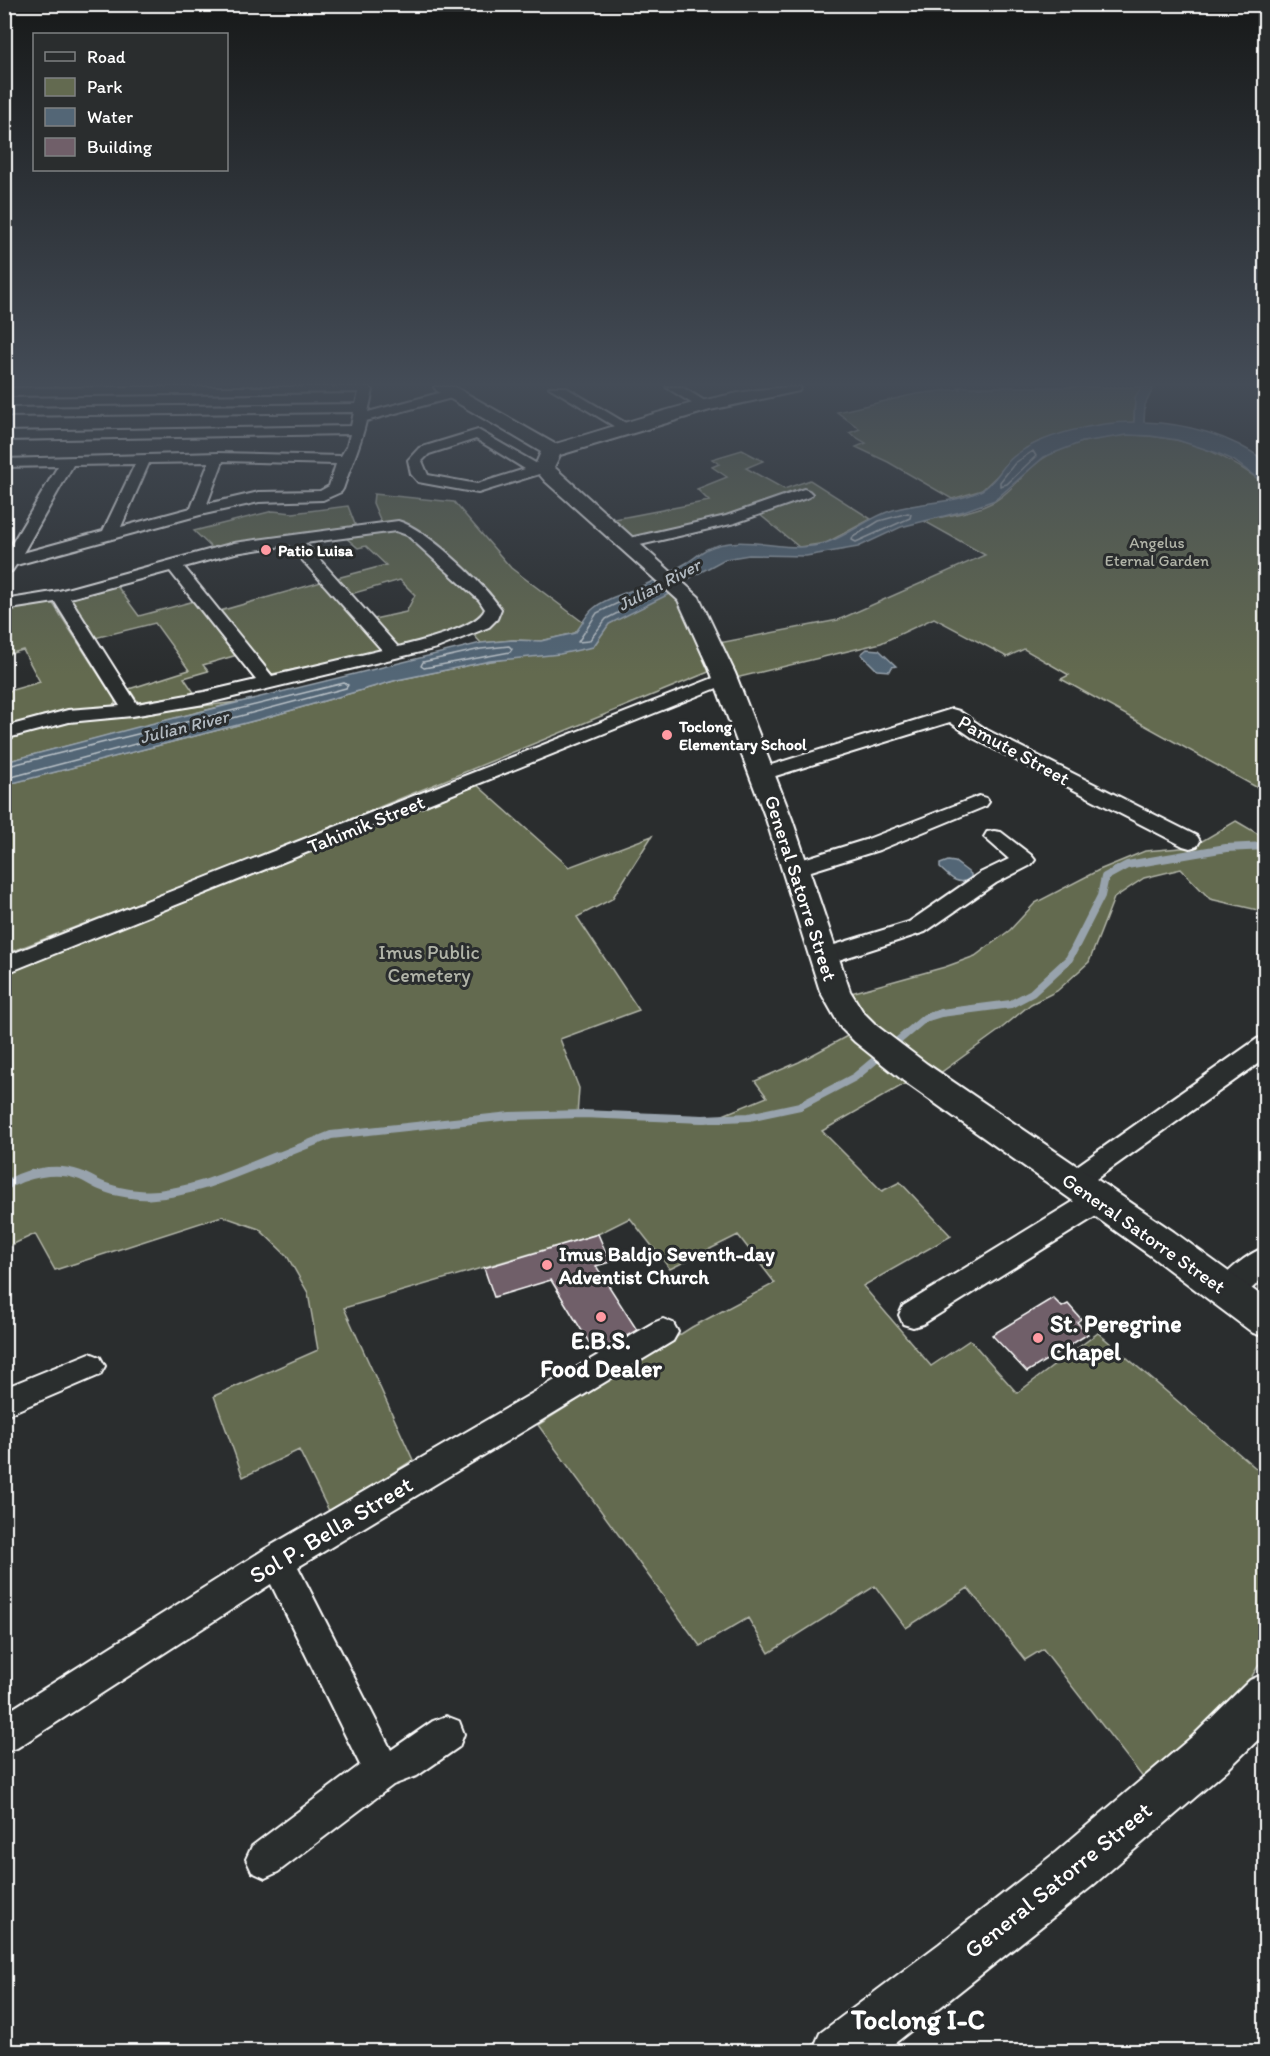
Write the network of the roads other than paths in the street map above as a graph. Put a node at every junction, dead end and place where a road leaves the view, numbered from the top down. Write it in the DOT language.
graph roads {
  1 [pos="55,483"];
  2 [pos="133,483"];
  3 [pos="208,483"];
  4 [pos="272,483"];
  5 [pos="338,483"];
  6 [pos="445,483"];
  7 [pos="501,483"];
  8 [pos="559,483"];
  9 [pos="804,494"];
  10 [pos="267,496"];
  11 [pos="197,511"];
  12 [pos="110,534"];
  13 [pos="293,540"];
  14 [pos="627,543"];
  15 [pos="174,564"];
  16 [pos="8,565"];
  17 [pos="60,596"];
  18 [pos="4,605"];
  19 [pos="393,652"];
  20 [pos="726,678"];
  21 [pos="267,682"];
  22 [pos="132,710"];
  23 [pos="4,733"];
  24 [pos="762,774"];
  25 [pos="979,802"];
  26 [pos="994,837"];
  27 [pos="1190,841"];
  28 [pos="795,869"];
  29 [pos="823,957"];
  30 [pos="4,966"];
  31 [pos="1266,1045"];
  32 [pos="1086,1191"];
  33 [pos="1266,1258"];
  34 [pos="1228,1291"];
  35 [pos="913,1315"];
  36 [pos="1266,1321"];
  37 [pos="663,1332"];
  38 [pos="90,1366"];
  39 [pos="4,1402"];
  40 [pos="277,1561"];
  41 [pos="1265,1697"];
  42 [pos="446,1734"];
  43 [pos="4,1735"];
  44 [pos="382,1771"];
  45 [pos="265,1859"];
  46 [pos="839,2052"];
  1 -- 16 [label="street"];
  2 -- 12 [label="street"];
  3 -- 11 [label="street"];
  4 -- 10 [label="street"];
  5 -- 10 [label="street"];
  6 -- 7 [label="street"];
  8 -- 14 [label="street, General Satorre Street"];
  9 -- 14 [label="street"];
  10 -- 11 [label="street"];
  11 -- 12 [label="street"];
  12 -- 16 [label="street"];
  13 -- 15 [label="street"];
  13 -- 19 [label="street"];
  13 -- 19 [label="street"];
  14 -- 20 [label="street, General Satorre Street"];
  15 -- 17 [label="street"];
  15 -- 21 [label="street"];
  17 -- 18 [label="street"];
  17 -- 22 [label="street"];
  19 -- 21 [label="street"];
  20 -- 24 [label="street, General Satorre Street"];
  20 -- 30 [label="street, Tahimik Street"];
  21 -- 22 [label="street"];
  22 -- 23 [label="street"];
  24 -- 27 [label="street, Pamute Street"];
  24 -- 28 [label="street, General Satorre Street"];
  25 -- 28 [label="street"];
  26 -- 29 [label="street"];
  28 -- 29 [label="street, General Satorre Street"];
  29 -- 32 [label="street, General Satorre Street"];
  31 -- 32 [label="street"];
  32 -- 34 [label="street, General Satorre Street"];
  32 -- 35 [label="street"];
  33 -- 34 [label="street"];
  34 -- 36 [label="street, General Satorre Street"];
  37 -- 40 [label="street, Sol P. Bella Street"];
  38 -- 39 [label="street"];
  40 -- 43 [label="street, Sol P. Bella Street"];
  40 -- 44 [label="street"];
  41 -- 46 [label="street, General Satorre Street"];
  42 -- 44 [label="street"];
  44 -- 45 [label="street"];
}
